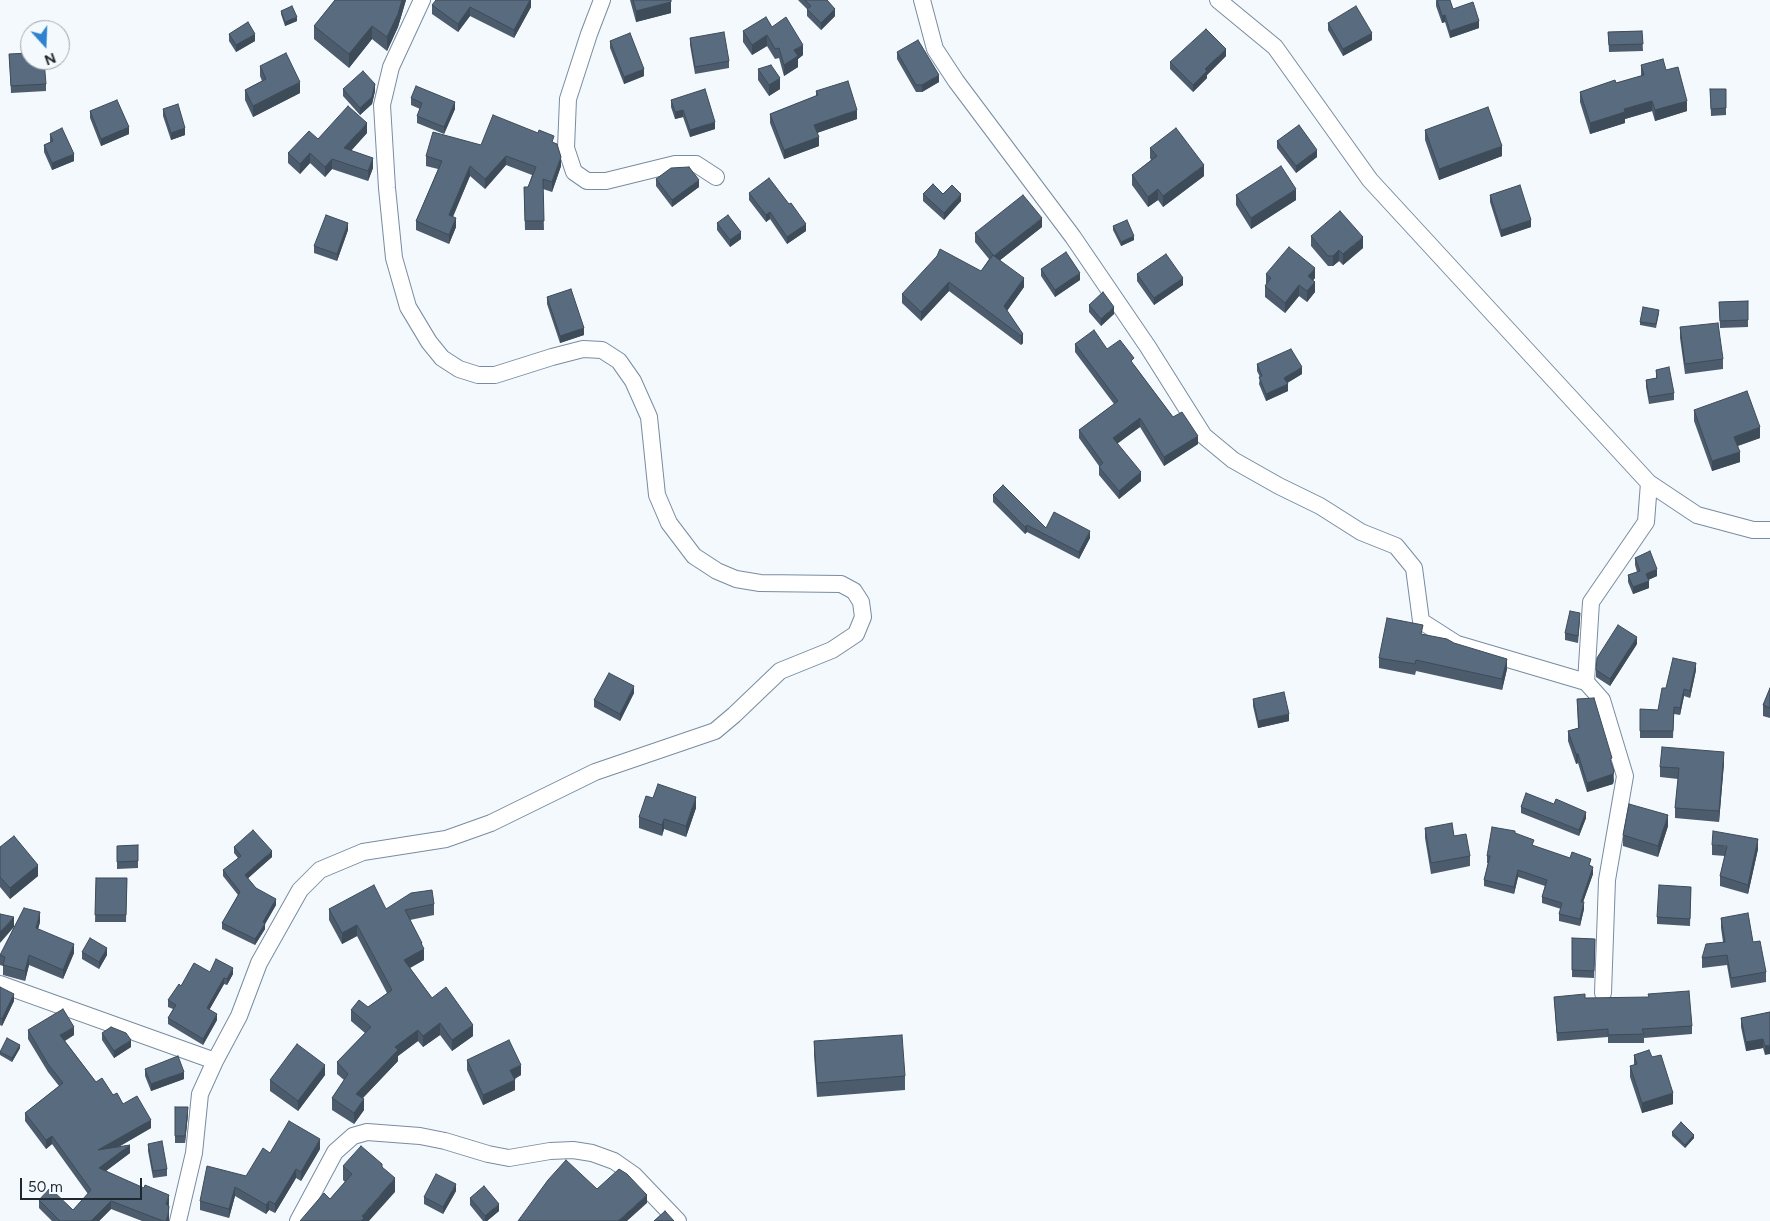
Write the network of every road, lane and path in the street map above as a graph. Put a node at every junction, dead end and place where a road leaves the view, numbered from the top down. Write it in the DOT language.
graph roads {
  1 [pos="422,0"];
  2 [pos="602,0"];
  3 [pos="922,0"];
  4 [pos="1218,0"];
  5 [pos="716,177"];
  6 [pos="1649,483"];
  7 [pos="1770,530"];
  8 [pos="1586,682"];
  9 [pos="0,984"];
  10 [pos="1603,993"];
  11 [pos="215,1061"];
  12 [pos="178,1221"];
  13 [pos="298,1221"];
  14 [pos="678,1221"];
  1 -- 11 [label="street"];
  2 -- 5 [label="street"];
  3 -- 8 [label="street"];
  4 -- 6 [label="street"];
  6 -- 7 [label="street"];
  6 -- 8 [label="street"];
  8 -- 10 [label="street"];
  9 -- 11 [label="street"];
  11 -- 12 [label="street"];
  13 -- 14 [label="street"];
}
